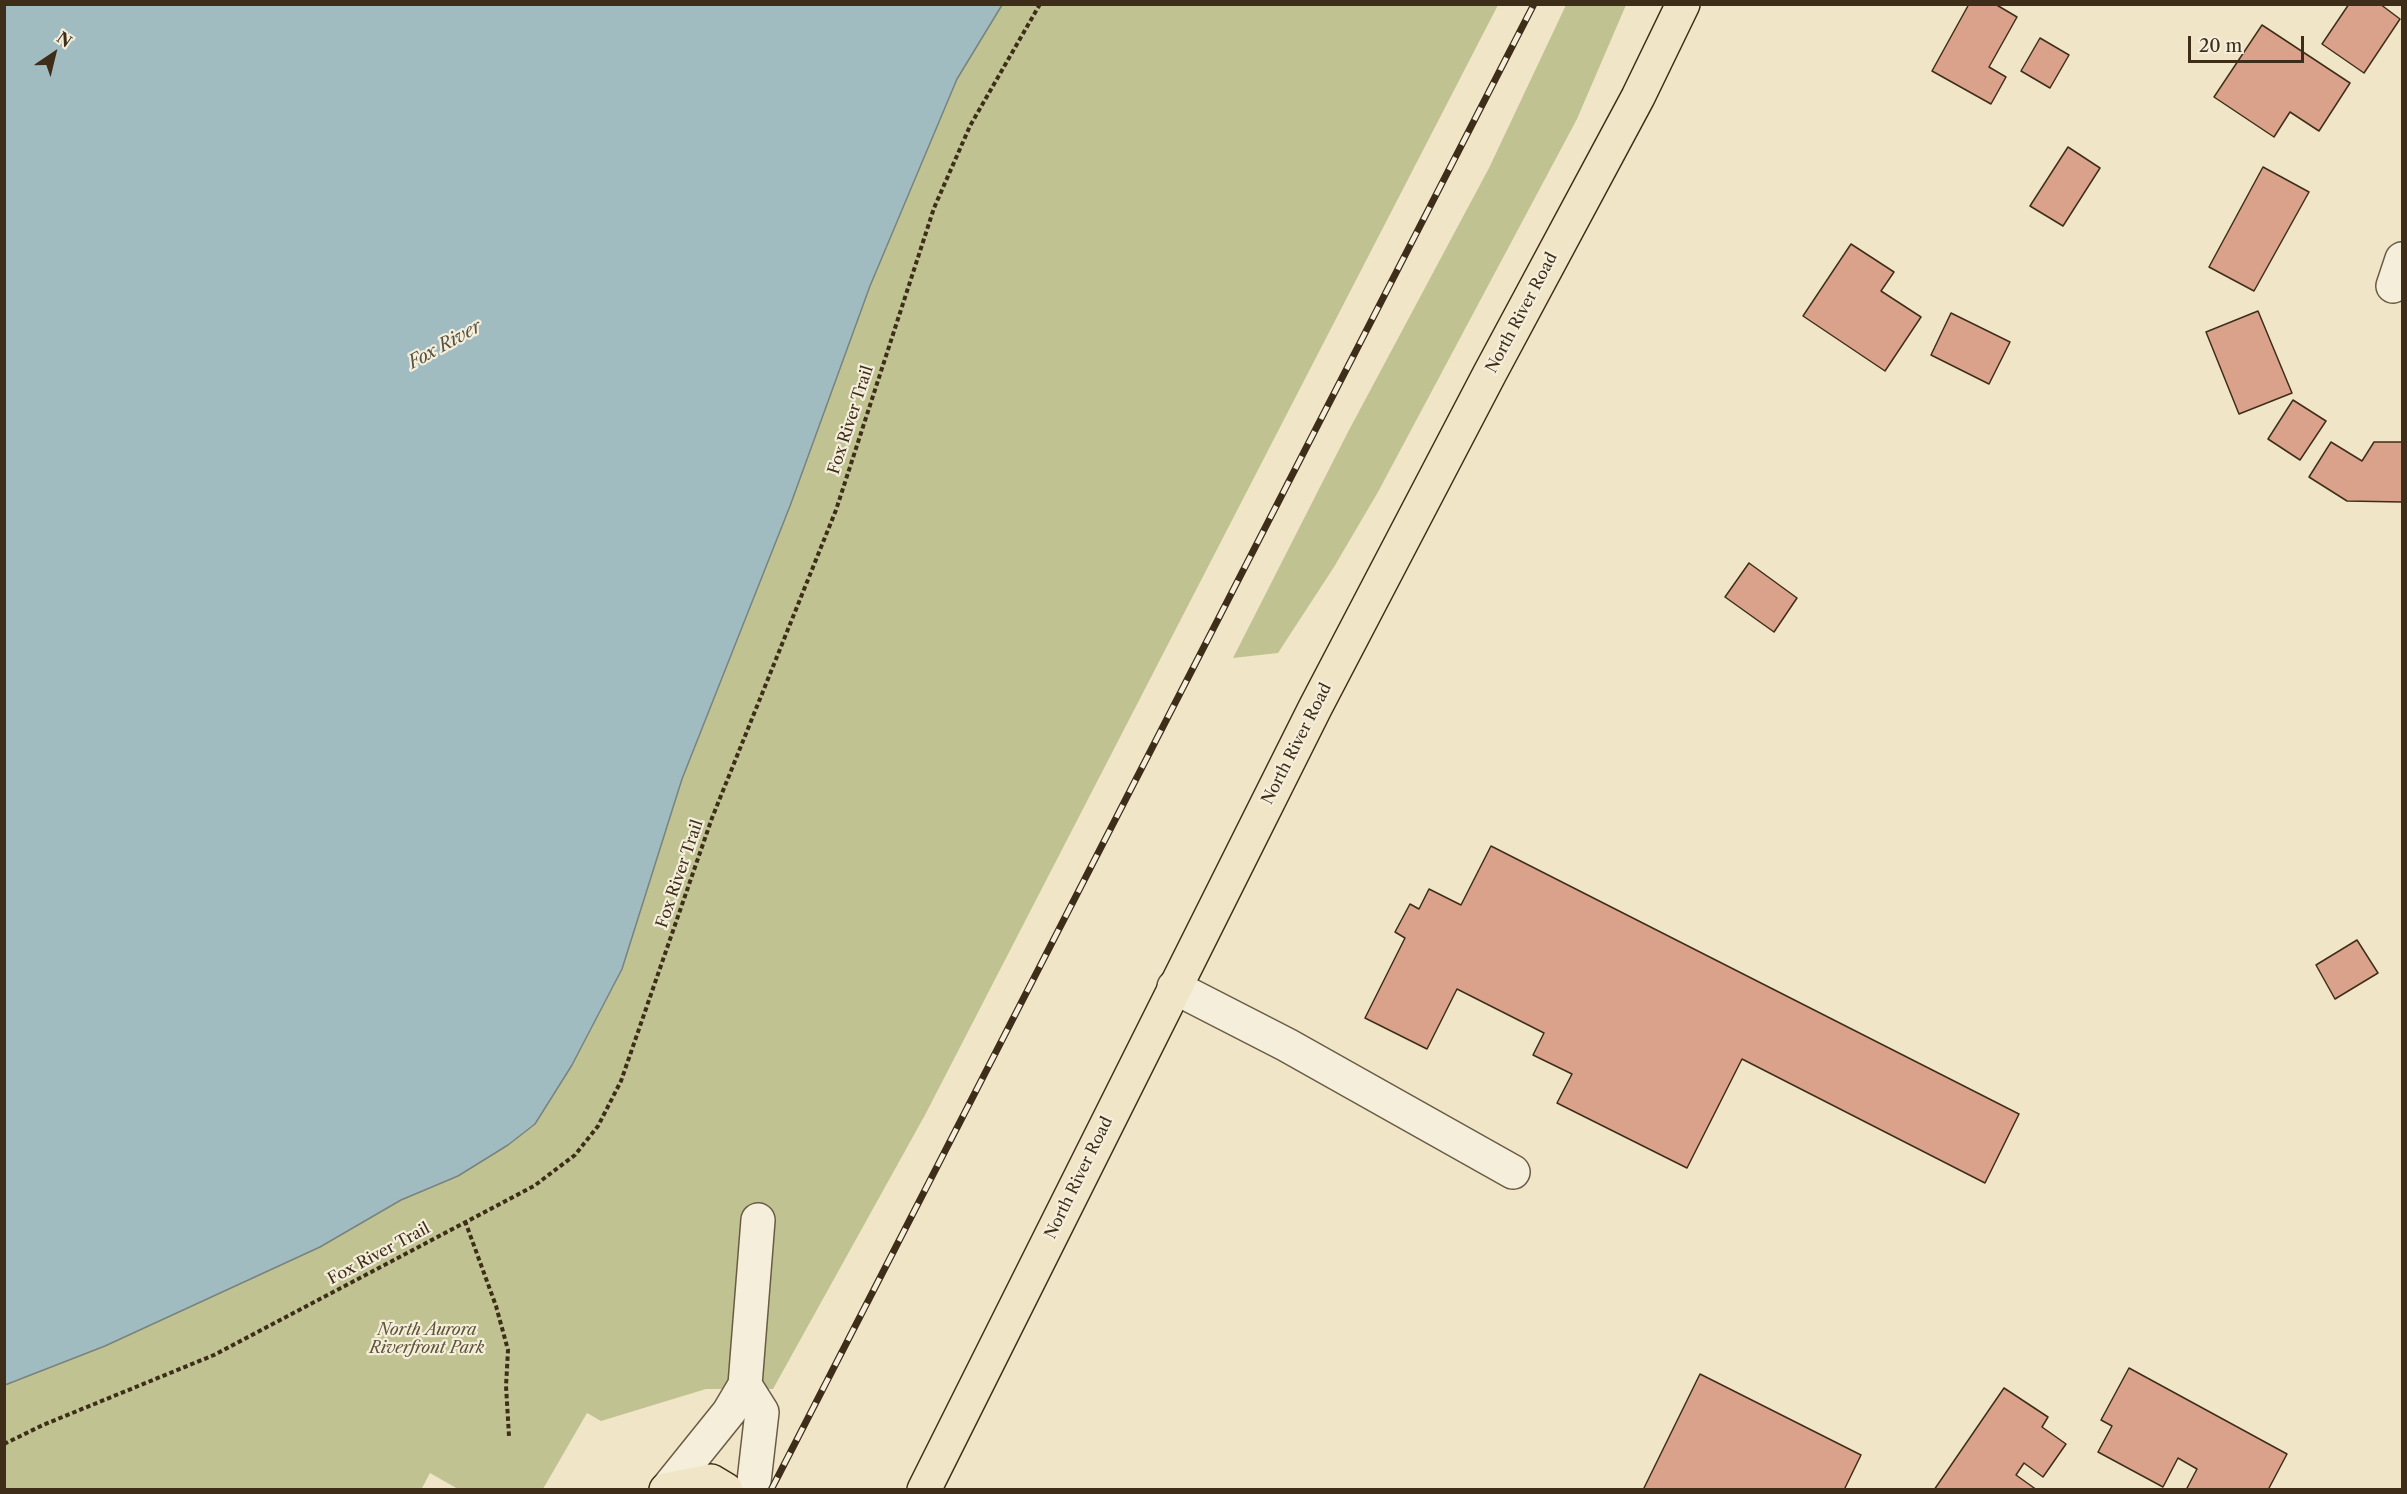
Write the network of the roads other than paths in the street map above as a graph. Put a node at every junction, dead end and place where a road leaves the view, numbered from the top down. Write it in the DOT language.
graph roads {
  1 [pos="1683,4"];
  2 [pos="1174,987"];
  3 [pos="1513,1172"];
  4 [pos="758,1220"];
  5 [pos="745,1385"];
  6 [pos="666,1489"];
  7 [pos="726,1490"];
  8 [pos="753,1490"];
  9 [pos="924,1490"];
  1 -- 2 [label="main road, North River Road"];
  2 -- 3 [label="lane"];
  2 -- 9 [label="main road, North River Road"];
  4 -- 5 [label="lane"];
  5 -- 6 [label="lane"];
  5 -- 8 [label="lane"];
  6 -- 7 [label="main road"];
}
